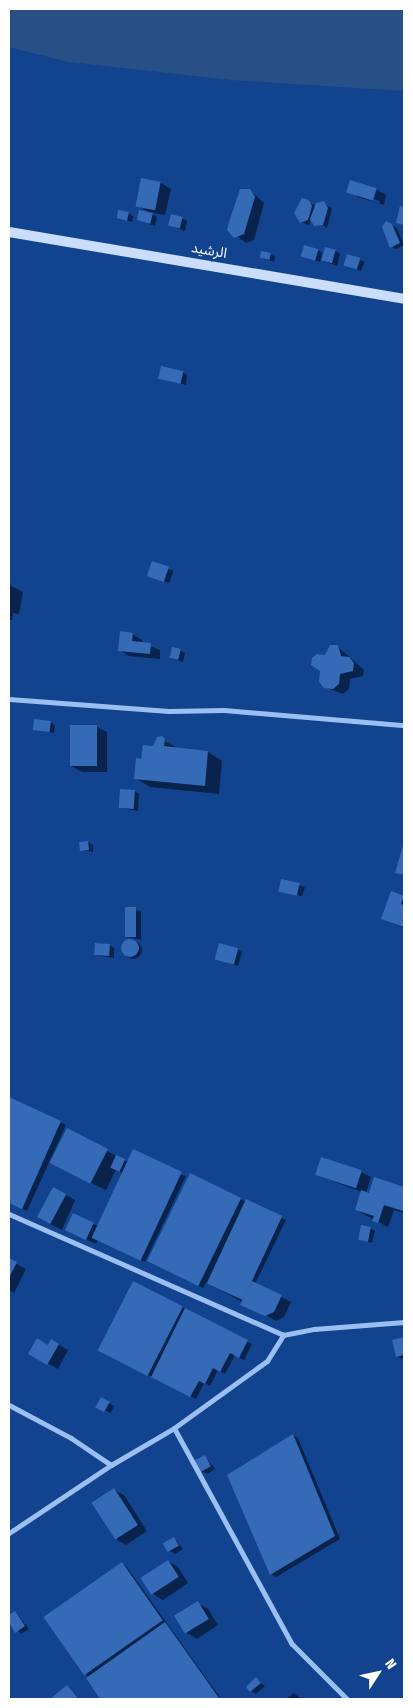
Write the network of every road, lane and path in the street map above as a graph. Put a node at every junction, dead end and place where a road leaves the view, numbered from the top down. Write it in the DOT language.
graph roads {
  1 [pos="9,232"];
  2 [pos="404,299"];
  3 [pos="9,699"];
  4 [pos="404,725"];
  5 [pos="9,1214"];
  6 [pos="404,1322"];
  7 [pos="283,1335"];
  8 [pos="9,1405"];
  9 [pos="174,1428"];
  10 [pos="111,1465"];
  11 [pos="9,1532"];
  12 [pos="347,1699"];
  1 -- 2 [label="main road, الرشيد"];
  3 -- 4 [label="street"];
  5 -- 7 [label="street"];
  6 -- 7 [label="street"];
  7 -- 9 [label="street"];
  8 -- 10 [label="street"];
  9 -- 10 [label="street"];
  9 -- 12 [label="street"];
  10 -- 11 [label="street"];
}
